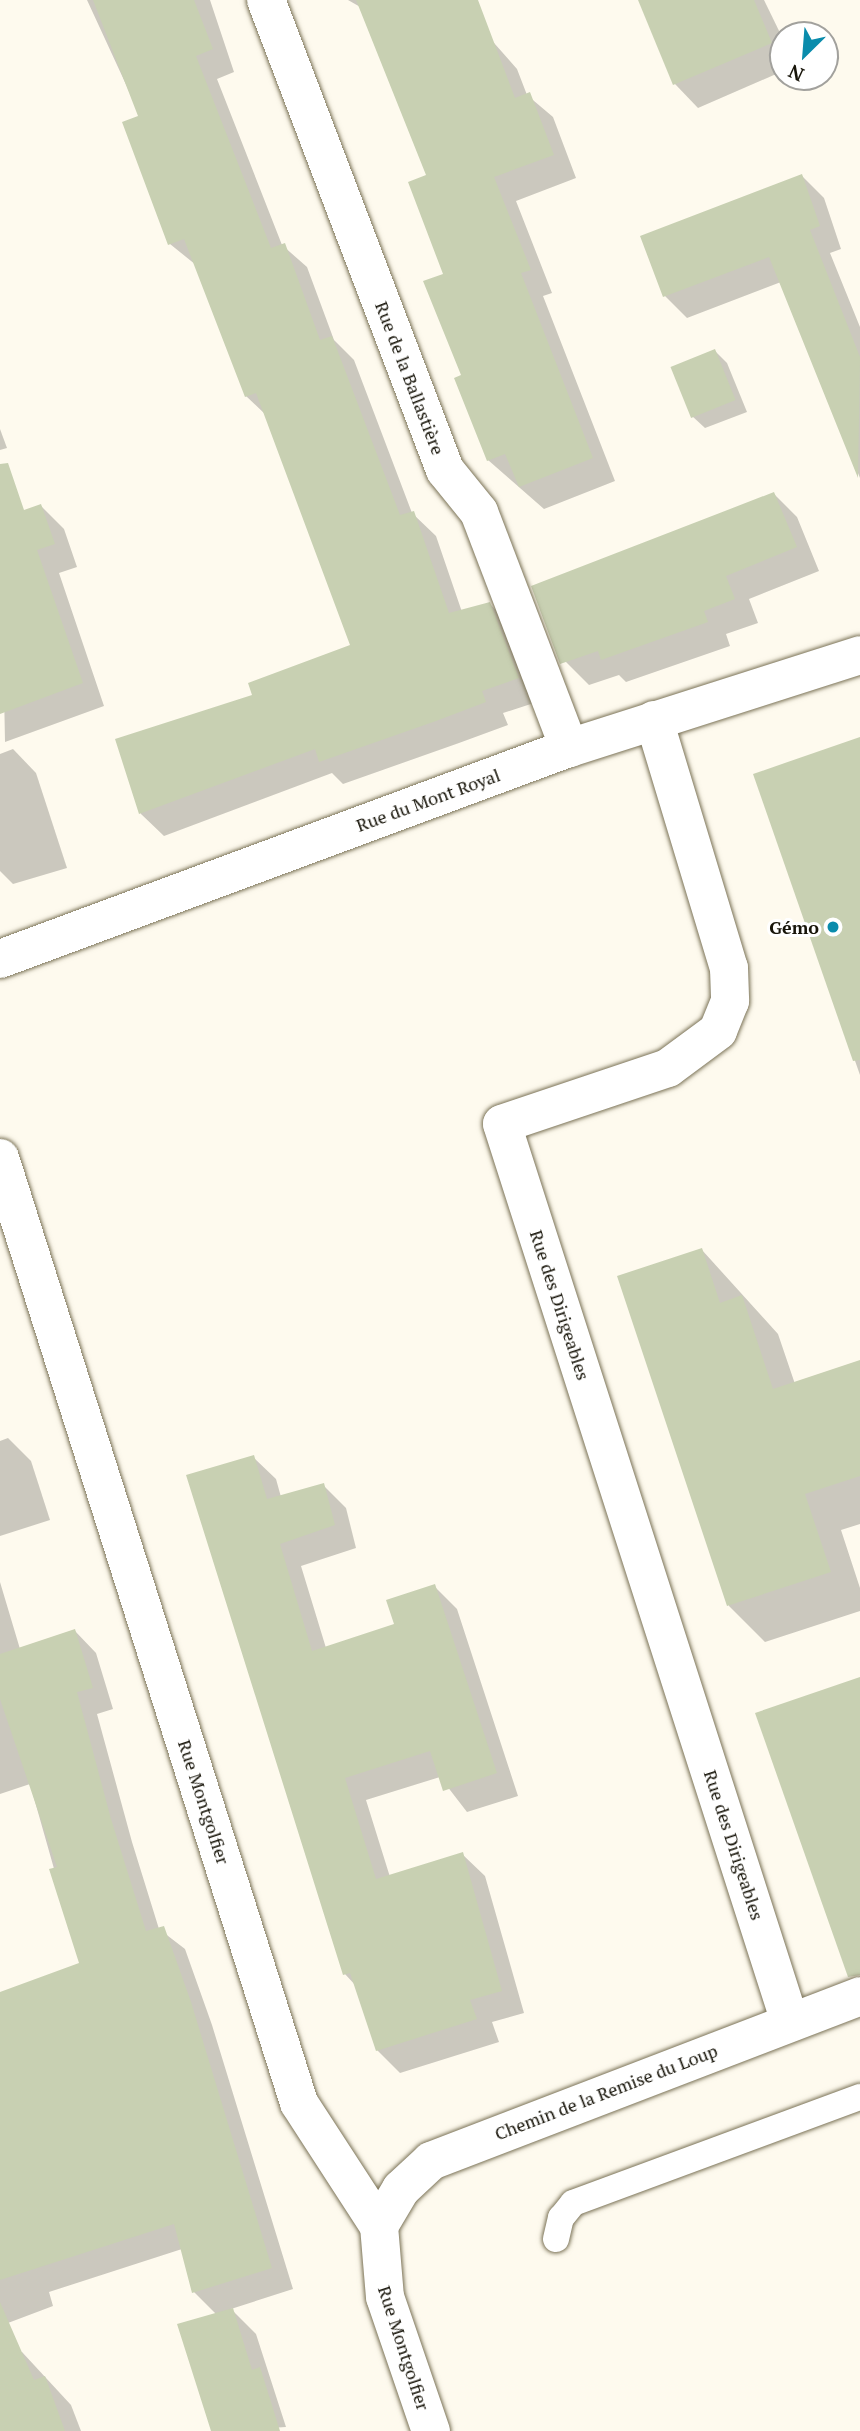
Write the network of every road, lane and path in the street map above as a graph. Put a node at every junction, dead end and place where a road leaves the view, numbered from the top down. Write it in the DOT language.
graph roads {
  1 [pos="266,0"];
  2 [pos="860,655"];
  3 [pos="654,720"];
  4 [pos="569,748"];
  5 [pos="0,959"];
  6 [pos="0,1158"];
  7 [pos="860,1996"];
  8 [pos="790,2022"];
  9 [pos="860,2097"];
  10 [pos="379,2226"];
  11 [pos="556,2239"];
  12 [pos="431,2431"];
  1 -- 4 [label="street, Rue de la Ballastière"];
  2 -- 3 [label="street, Rue du Mont Royal"];
  3 -- 4 [label="street, Rue du Mont Royal"];
  3 -- 8 [label="street, Rue des Dirigeables"];
  4 -- 5 [label="street, Rue du Mont Royal"];
  6 -- 10 [label="street, Rue Montgolfier"];
  7 -- 8 [label="street, Chemin de la Remise du Loup"];
  8 -- 10 [label="street, Chemin de la Remise du Loup"];
  9 -- 11 [label="lane"];
  10 -- 12 [label="street, Rue Montgolfier"];
}
